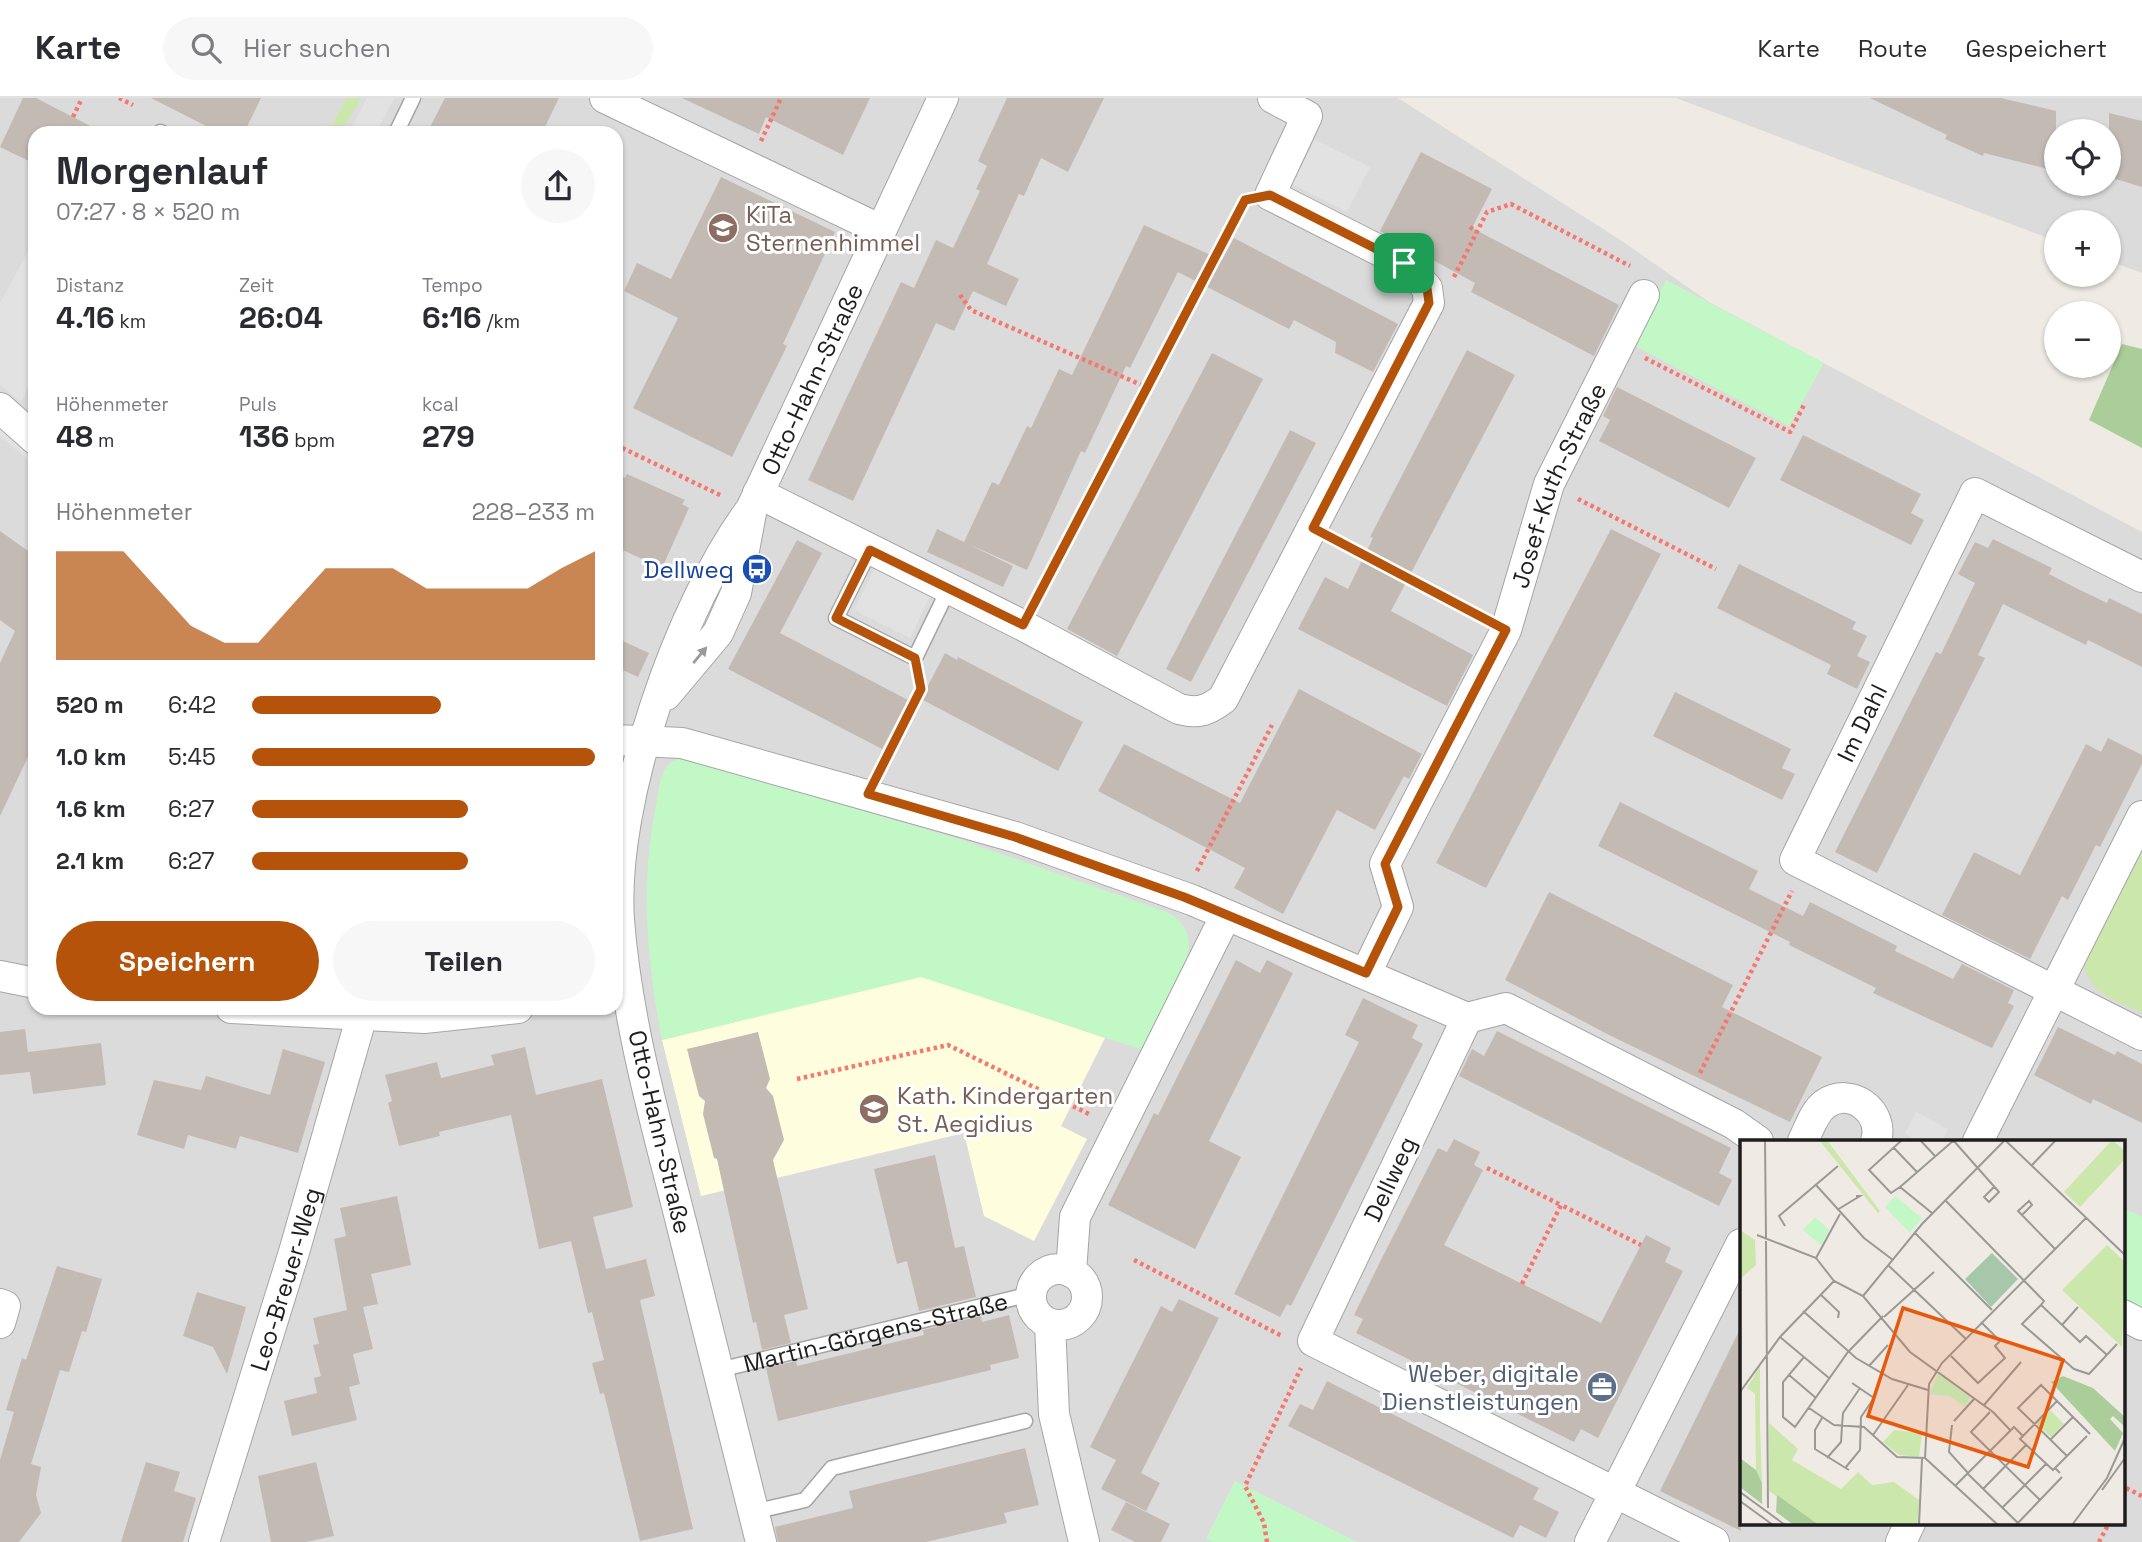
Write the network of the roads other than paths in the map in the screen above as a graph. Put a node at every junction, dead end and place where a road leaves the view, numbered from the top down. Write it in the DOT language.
graph roads {
  1 [pos="413,98"];
  2 [pos="605,98"];
  3 [pos="943,98"];
  4 [pos="1273,98"];
  5 [pos="399,126"];
  6 [pos="881,230"];
  7 [pos="1644,295"];
  8 [pos="0,408"];
  9 [pos="28,433"];
  10 [pos="755,501"];
  11 [pos="870,550"];
  12 [pos="2142,577"];
  13 [pos="950,588"];
  14 [pos="623,740"];
  15 [pos="645,741"];
  16 [pos="2142,816"];
  17 [pos="623,844"];
  18 [pos="1226,915"];
  19 [pos="1366,973"];
  20 [pos="0,976"];
  21 [pos="28,982"];
  22 [pos="2053,991"];
  23 [pos="623,997"];
  24 [pos="362,1015"];
  25 [pos="378,1015"];
  26 [pos="452,1015"];
  27 [pos="1467,1017"];
  28 [pos="2142,1035"];
  29 [pos="1757,1140"];
  30 [pos="1804,1140"];
  31 [pos="1881,1140"];
  32 [pos="1978,1140"];
  33 [pos="1740,1246"];
  34 [pos="1071,1272"];
  35 [pos="1031,1294"];
  36 [pos="2124,1316"];
  37 [pos="1050,1324"];
  38 [pos="2142,1325"];
  39 [pos="719,1370"];
  40 [pos="1026,1421"];
  41 [pos="1615,1493"];
  42 [pos="753,1512"];
  43 [pos="1910,1524"];
  44 [pos="204,1542"];
  45 [pos="761,1542"];
  46 [pos="1084,1542"];
  47 [pos="1590,1542"];
  48 [pos="1714,1542"];
  49 [pos="1901,1542"];
  1 -- 5 [label="lane"];
  2 -- 6 [label="street"];
  3 -- 6 [label="street, Otto-Hahn-Straße"];
  4 -- 13 [label="street"];
  6 -- 10 [label="street, Otto-Hahn-Straße"];
  7 -- 19 [label="street, Josef-Kuth-Straße"];
  8 -- 9 [label="street"];
  10 -- 11 [label="street"];
  10 -- 15 [label="street, Otto-Hahn-Straße"];
  11 -- 13 [label="street"];
  11 -- 13 [label="lane"];
  12 -- 22 [label="street, Im Dahl"];
  14 -- 15 [label="street"];
  15 -- 17 [label="street, Otto-Hahn-Straße"];
  15 -- 18 [label="street"];
  16 -- 22 [label="street"];
  18 -- 19 [label="street"];
  18 -- 34 [label="street"];
  19 -- 27 [label="street"];
  20 -- 21 [label="street"];
  22 -- 28 [label="street"];
  22 -- 32 [label="street"];
  23 -- 39 [label="street, Otto-Hahn-Straße"];
  24 -- 44 [label="street, Leo-Breuer-Weg"];
  25 -- 26 [label="street"];
  27 -- 29 [label="street"];
  27 -- 41 [label="street, Dellweg"];
  30 -- 31 [label="street"];
  33 -- 41 [label="street"];
  34 -- 35 [label="street, Martin-Görgens-Straße"];
  34 -- 37 [label="street"];
  35 -- 37 [label="street, Martin-Görgens-Straße"];
  35 -- 39 [label="lane, Martin-Görgens-Straße"];
  36 -- 38 [label="street"];
  37 -- 46 [label="street"];
  39 -- 42 [label="street, Otto-Hahn-Straße"];
  40 -- 42 [label="lane"];
  41 -- 47 [label="street"];
  41 -- 48 [label="street"];
  42 -- 45 [label="street, Otto-Hahn-Straße"];
  43 -- 49 [label="street"];
}
